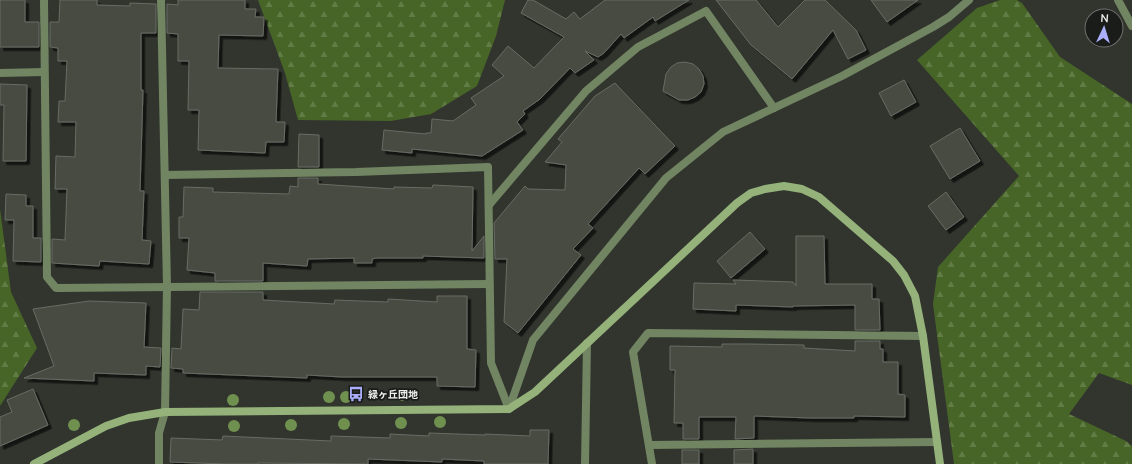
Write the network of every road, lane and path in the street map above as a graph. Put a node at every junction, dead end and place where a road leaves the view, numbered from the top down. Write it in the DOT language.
graph roads {
  1 [pos="44,0"];
  2 [pos="161,0"];
  3 [pos="969,0"];
  4 [pos="1118,0"];
  5 [pos="1132,26"];
  6 [pos="44,72"];
  7 [pos="0,73"];
  8 [pos="774,108"];
  9 [pos="165,175"];
  10 [pos="488,204"];
  11 [pos="489,284"];
  12 [pos="167,286"];
  13 [pos="923,336"];
  14 [pos="587,343"];
  15 [pos="509,409"];
  16 [pos="165,412"];
  17 [pos="938,442"];
  18 [pos="649,445"];
  19 [pos="34,464"];
  20 [pos="159,464"];
  21 [pos="585,464"];
  22 [pos="652,464"];
  23 [pos="940,464"];
  1 -- 6 [label="street"];
  2 -- 9 [label="street"];
  3 -- 8 [label="street"];
  4 -- 5 [label="street"];
  6 -- 7 [label="street"];
  6 -- 12 [label="street"];
  8 -- 10 [label="street"];
  8 -- 15 [label="street"];
  9 -- 10 [label="street"];
  9 -- 12 [label="street"];
  10 -- 11 [label="street"];
  11 -- 12 [label="street"];
  11 -- 15 [label="street"];
  12 -- 16 [label="street"];
  13 -- 14 [label="street"];
  13 -- 17 [label="street"];
  13 -- 18 [label="street"];
  14 -- 15 [label="street"];
  14 -- 21 [label="street"];
  15 -- 16 [label="street"];
  16 -- 19 [label="street"];
  16 -- 20 [label="street"];
  17 -- 18 [label="street"];
  17 -- 23 [label="street"];
  18 -- 22 [label="street"];
}
